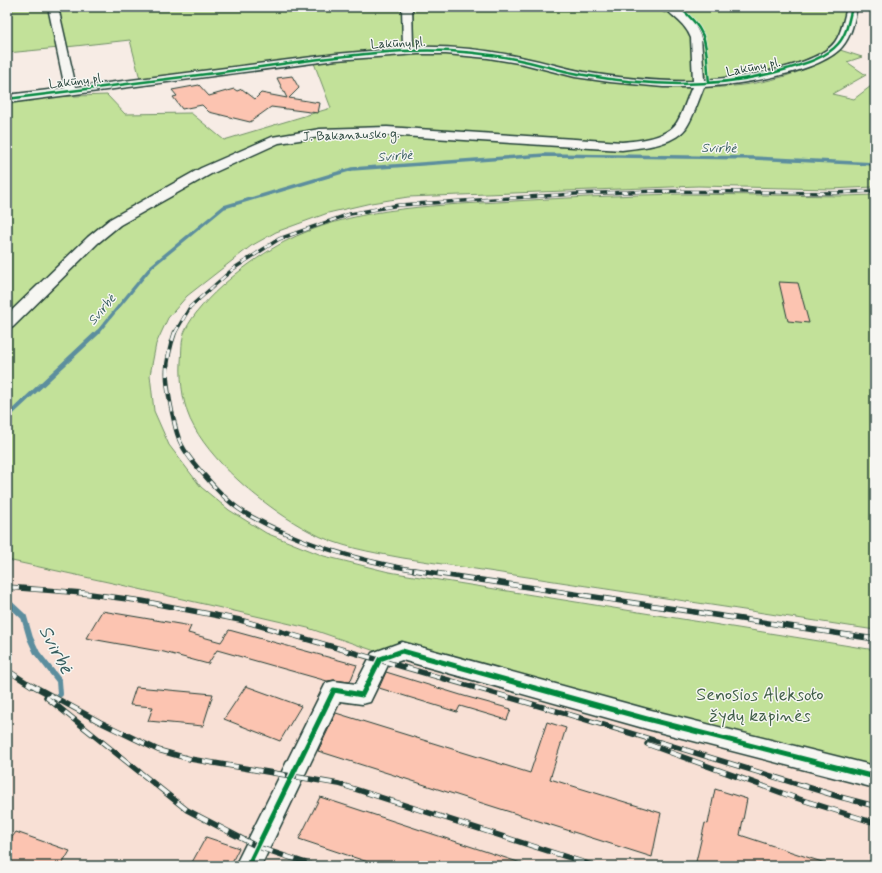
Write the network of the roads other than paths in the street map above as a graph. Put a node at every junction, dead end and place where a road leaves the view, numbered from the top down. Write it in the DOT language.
graph roads {
  1 [pos="53,7"];
  2 [pos="407,7"];
  3 [pos="669,7"];
  4 [pos="852,7"];
  5 [pos="408,50"];
  6 [pos="699,84"];
  7 [pos="71,91"];
  8 [pos="7,99"];
  9 [pos="7,324"];
  10 [pos="875,778"];
  11 [pos="248,866"];
  1 -- 7 [label="street"];
  2 -- 5 [label="street"];
  3 -- 6 [label="street"];
  4 -- 6 [label="street, Lakūnų pl."];
  5 -- 6 [label="street, Lakūnų pl."];
  5 -- 7 [label="street, Lakūnų pl."];
  6 -- 9 [label="street, J. Bakanausko g."];
  7 -- 8 [label="street, Lakūnų pl."];
  10 -- 11 [label="street"];
}
